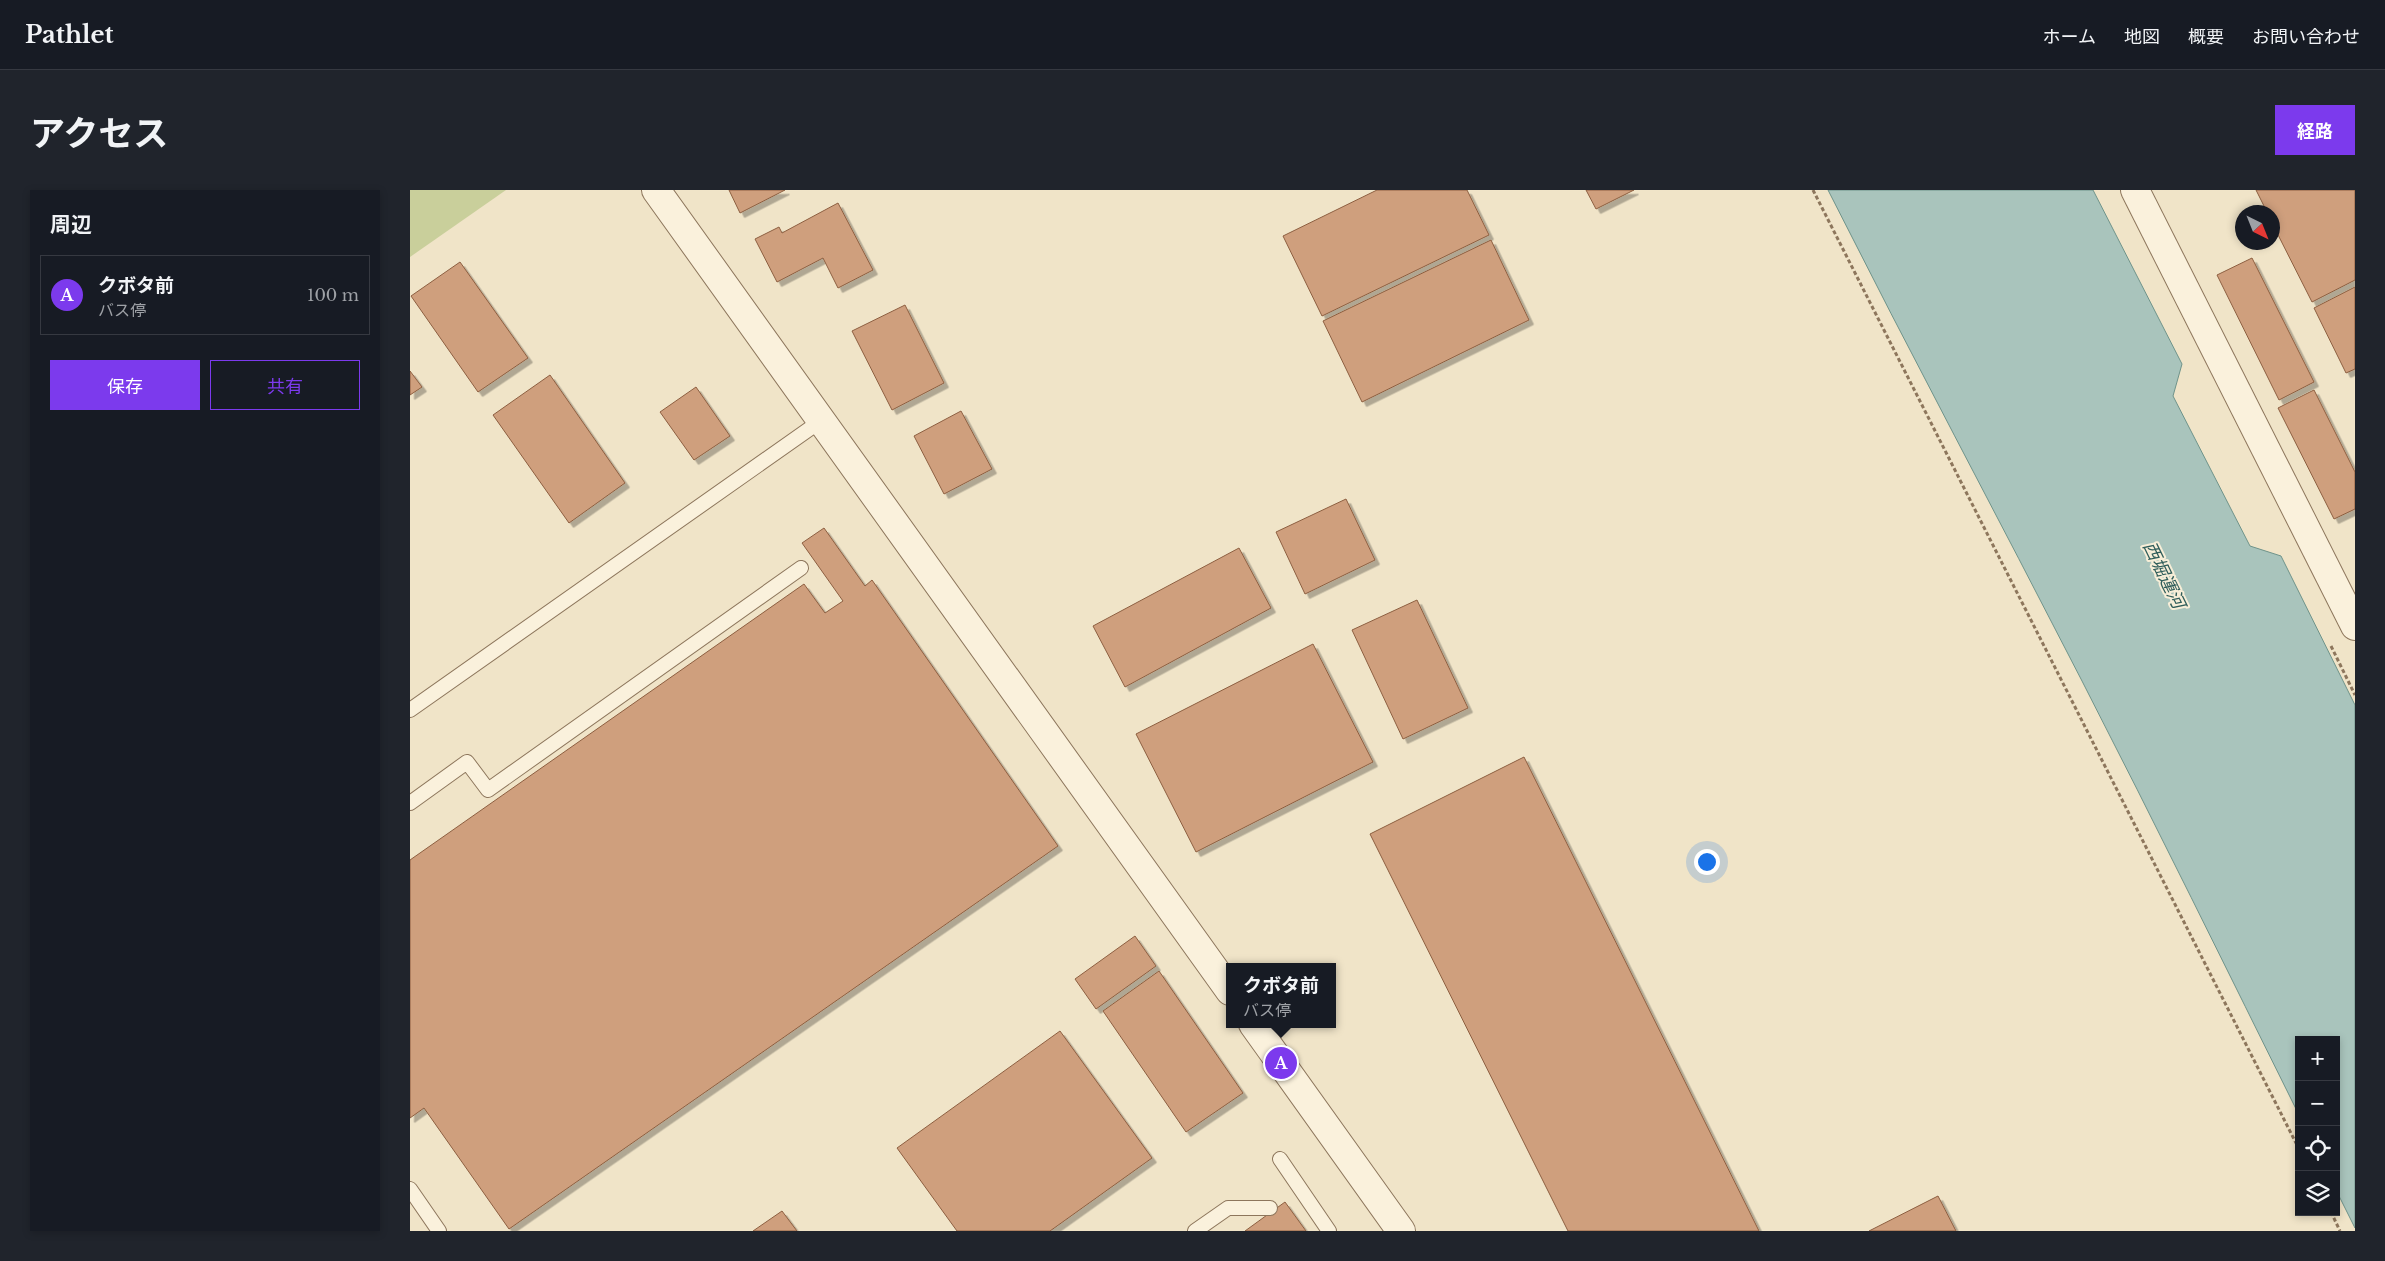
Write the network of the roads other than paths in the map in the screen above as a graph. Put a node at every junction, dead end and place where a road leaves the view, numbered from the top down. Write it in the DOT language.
graph roads {
  1 [pos="656,190"];
  2 [pos="2136,190"];
  3 [pos="822,420"];
  4 [pos="802,568"];
  5 [pos="2355,626"];
  6 [pos="410,710"];
  7 [pos="410,803"];
  8 [pos="1226,985"];
  9 [pos="1257,1028"];
  10 [pos="1280,1159"];
  11 [pos="410,1190"];
  12 [pos="415,1208"];
  13 [pos="1270,1208"];
  14 [pos="439,1231"];
  15 [pos="1195,1231"];
  16 [pos="1329,1231"];
  17 [pos="1401,1231"];
  1 -- 3 [label="street"];
  2 -- 5 [label="street"];
  3 -- 6 [label="lane"];
  3 -- 8 [label="street"];
  4 -- 7 [label="lane"];
  9 -- 17 [label="street"];
  10 -- 16 [label="lane"];
  11 -- 12 [label="lane"];
  12 -- 14 [label="lane"];
  13 -- 15 [label="lane"];
}
